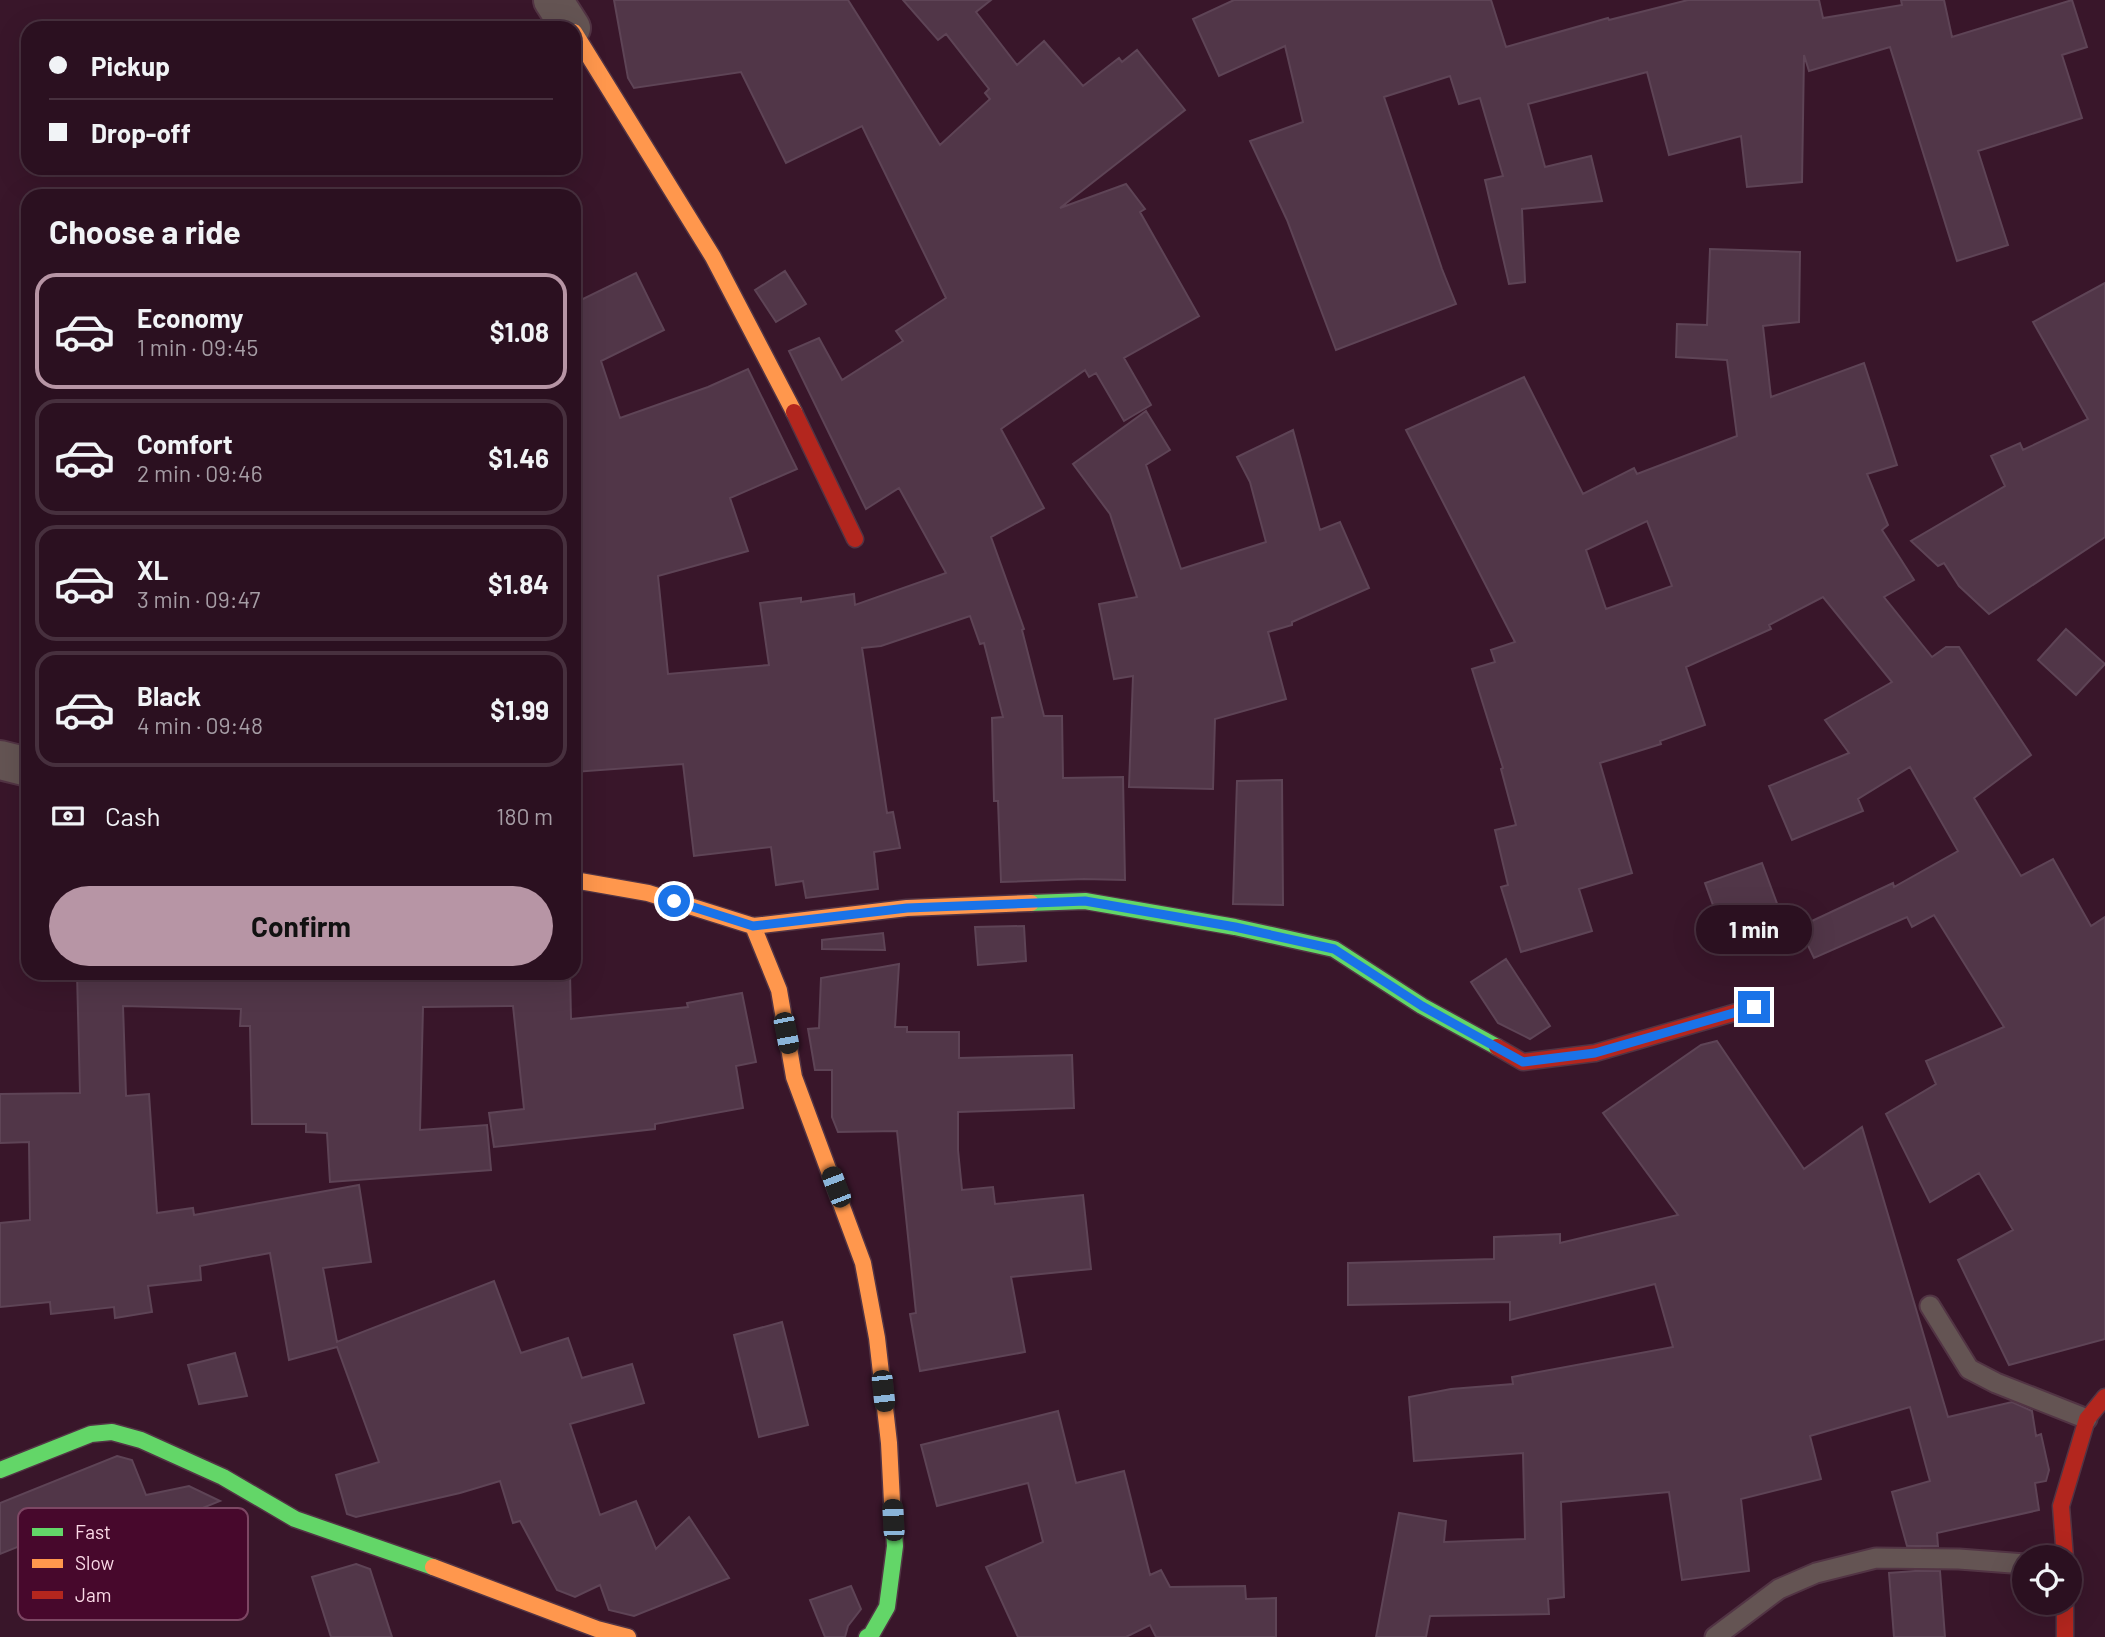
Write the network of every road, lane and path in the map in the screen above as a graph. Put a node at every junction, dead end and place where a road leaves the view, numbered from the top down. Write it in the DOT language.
graph roads {
  1 [pos="553,0"];
  2 [pos="567,21"];
  3 [pos="581,43"];
  4 [pos="855,539"];
  5 [pos="0,760"];
  6 [pos="21,765"];
  7 [pos="581,881"];
  8 [pos="753,926"];
  9 [pos="1754,1007"];
  10 [pos="1930,1306"];
  11 [pos="2105,1397"];
  12 [pos="2087,1419"];
  13 [pos="0,1470"];
  14 [pos="2064,1545"];
  15 [pos="2012,1563"];
  16 [pos="2065,1615"];
  17 [pos="628,1637"];
  18 [pos="867,1637"];
  19 [pos="1715,1637"];
  20 [pos="2065,1637"];
  1 -- 2 [label="street"];
  3 -- 4 [label="street"];
  5 -- 6 [label="street"];
  7 -- 8 [label="street"];
  8 -- 9 [label="street"];
  8 -- 18 [label="street"];
  10 -- 12 [label="lane"];
  11 -- 12 [label="street"];
  12 -- 14 [label="street"];
  13 -- 17 [label="street"];
  15 -- 19 [label="lane"];
  16 -- 20 [label="street"];
}
